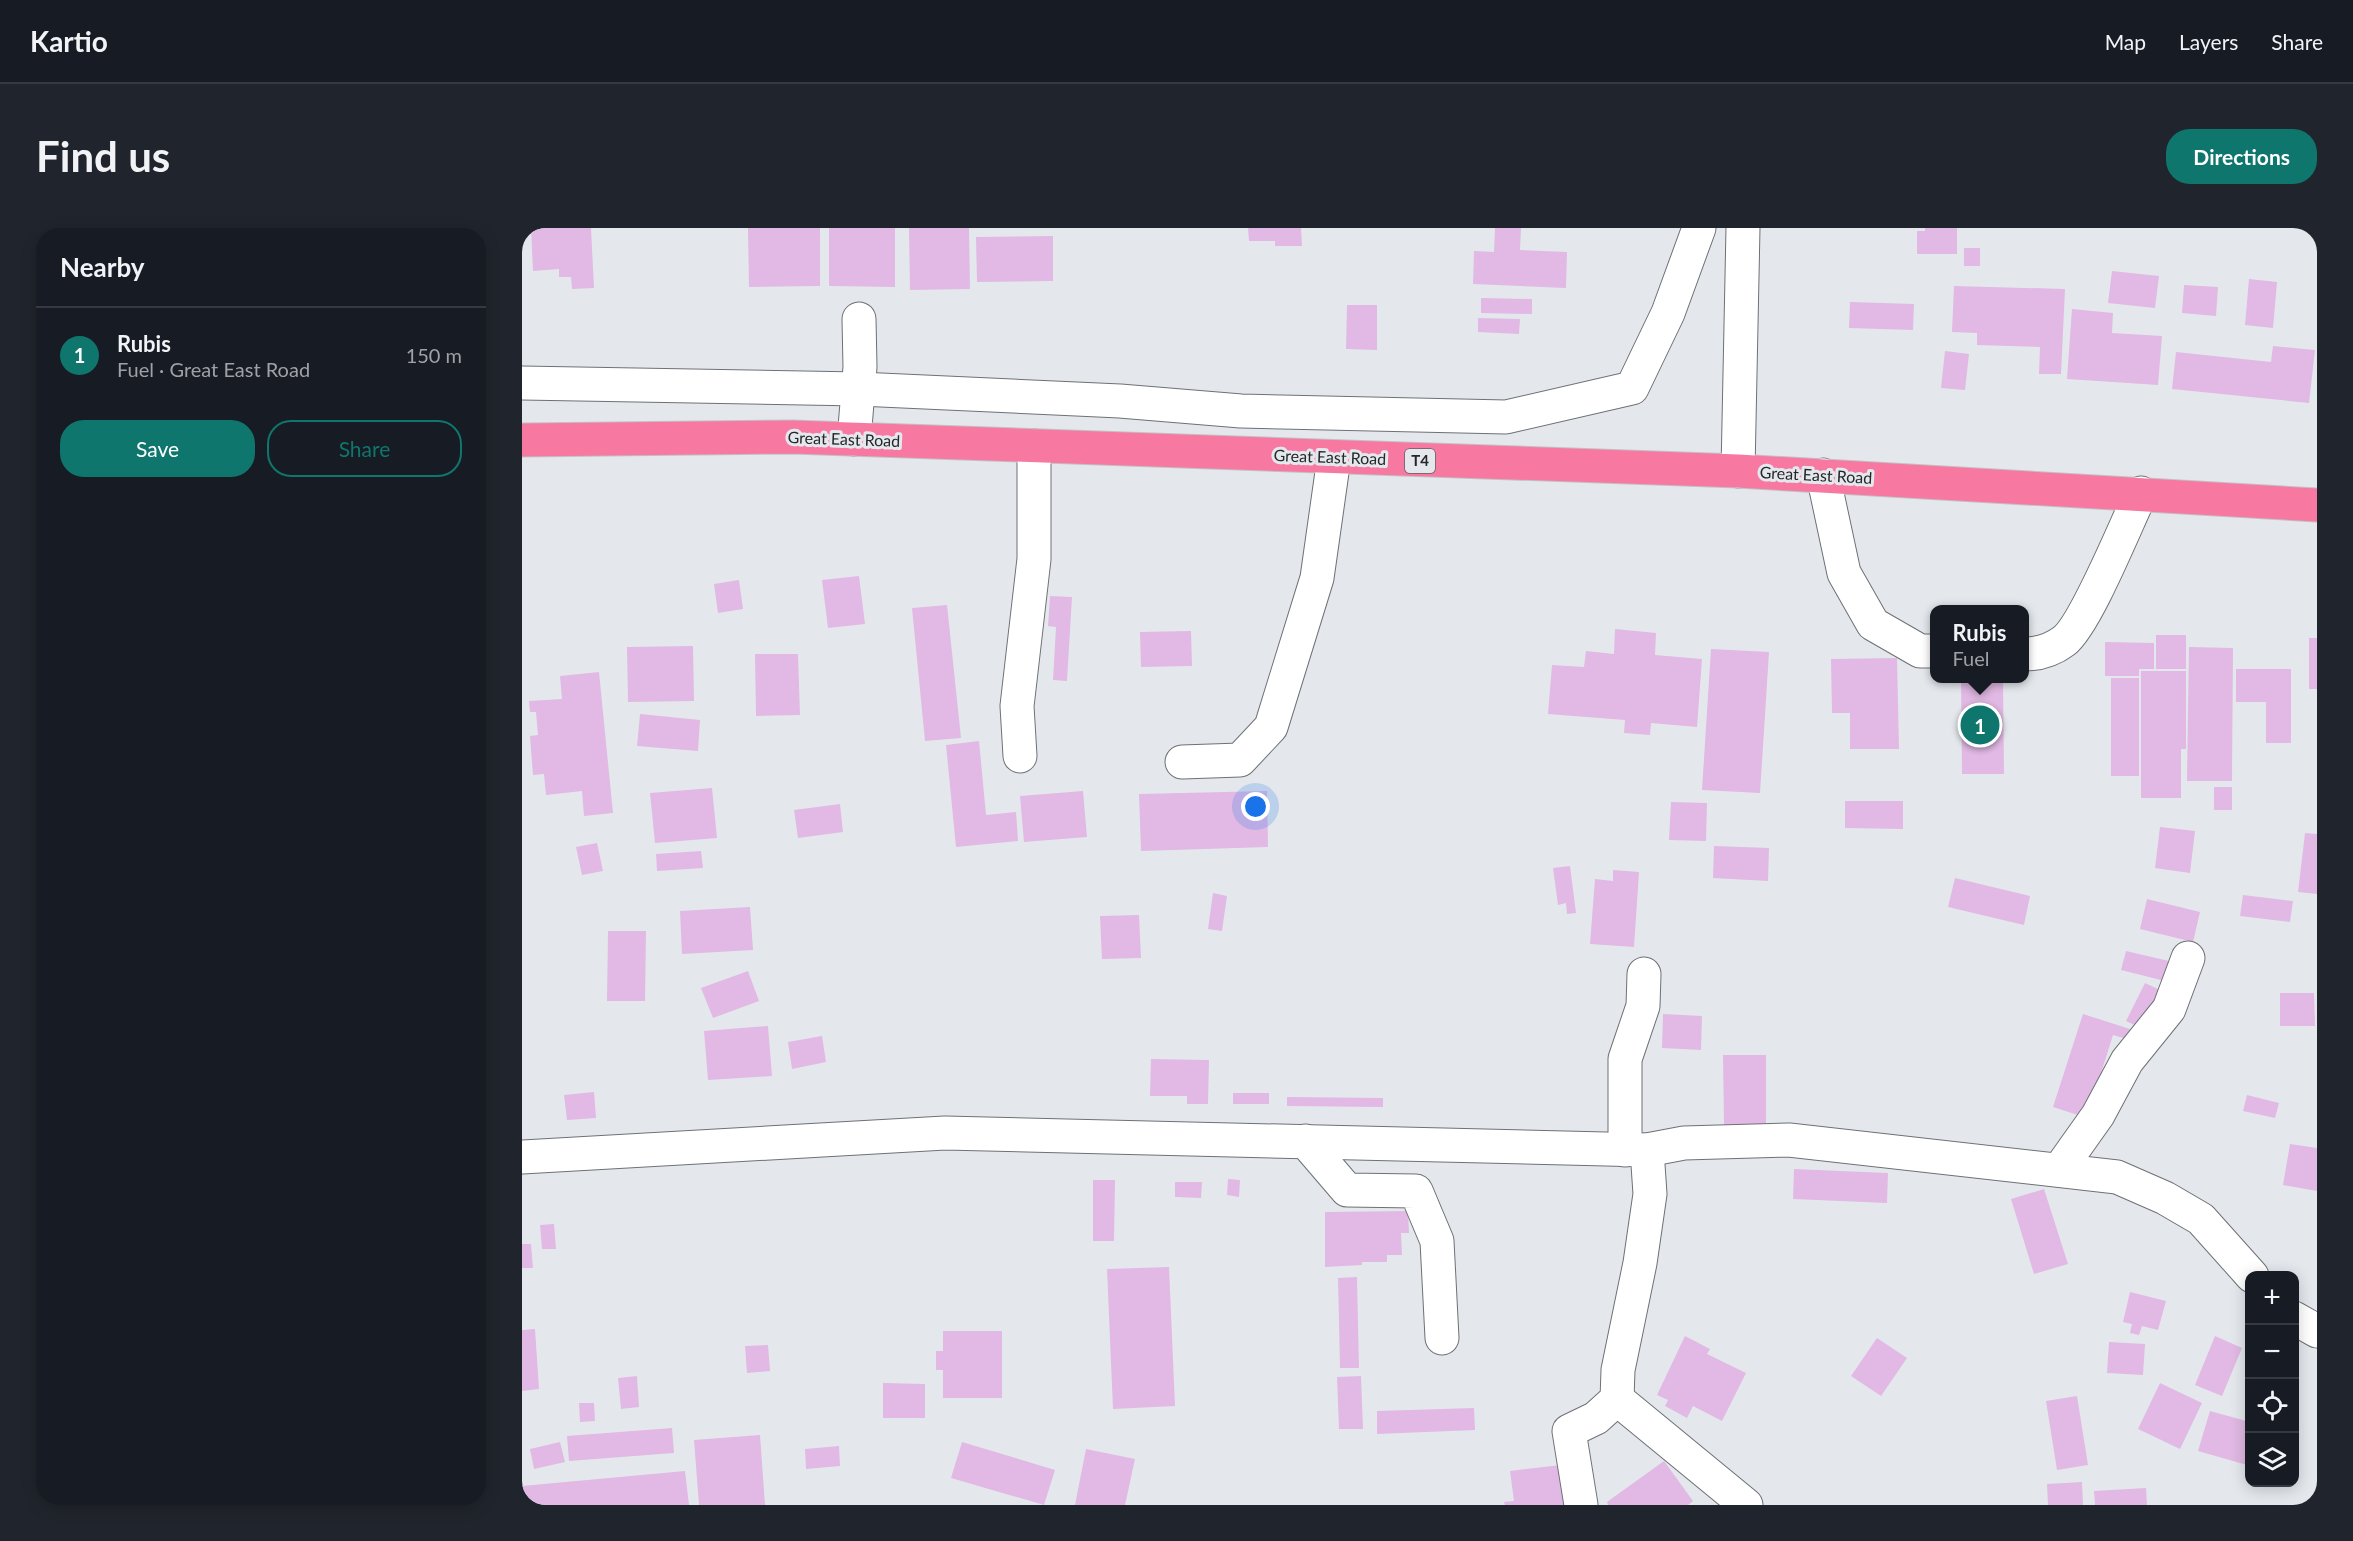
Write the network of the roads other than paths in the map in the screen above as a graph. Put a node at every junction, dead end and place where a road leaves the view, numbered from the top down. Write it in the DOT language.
graph roads {
  1 [pos="1699,228"];
  2 [pos="1743,228"];
  3 [pos="859,319"];
  4 [pos="522,383"];
  5 [pos="859,389"];
  6 [pos="854,439"];
  7 [pos="522,440"];
  8 [pos="1034,446"];
  9 [pos="1335,458"];
  10 [pos="1738,471"];
  11 [pos="1823,475"];
  12 [pos="2140,493"];
  13 [pos="2317,505"];
  14 [pos="1930,651"];
  15 [pos="2029,654"];
  16 [pos="1020,756"];
  17 [pos="1182,762"];
  18 [pos="2188,958"];
  19 [pos="1644,974"];
  20 [pos="1305,1141"];
  21 [pos="1636,1150"];
  22 [pos="522,1157"];
  23 [pos="2059,1170"];
  24 [pos="2248,1271"];
  25 [pos="2299,1320"];
  26 [pos="2317,1331"];
  27 [pos="1442,1338"];
  28 [pos="1617,1399"];
  29 [pos="1581,1505"];
  30 [pos="1746,1505"];
  1 -- 5 [label="street"];
  2 -- 10 [label="street"];
  3 -- 5 [label="street"];
  4 -- 5 [label="street"];
  5 -- 6 [label="street"];
  6 -- 7 [label="highway, Great East Road / T4"];
  6 -- 8 [label="highway, Great East Road / T4"];
  8 -- 9 [label="highway, Great East Road / T4"];
  8 -- 16 [label="street"];
  9 -- 10 [label="highway, Great East Road / T4"];
  9 -- 17 [label="street"];
  10 -- 11 [label="highway, Great East Road / T4"];
  11 -- 12 [label="highway, Great East Road / T4"];
  11 -- 14 [label="street"];
  12 -- 13 [label="highway, Great East Road / T4"];
  12 -- 15 [label="street"];
  18 -- 23 [label="street"];
  19 -- 21 [label="street"];
  20 -- 21 [label="street"];
  20 -- 22 [label="street"];
  20 -- 27 [label="street"];
  21 -- 23 [label="street"];
  21 -- 28 [label="street"];
  23 -- 24 [label="street"];
  25 -- 26 [label="street"];
  28 -- 29 [label="street"];
  28 -- 30 [label="street"];
}
